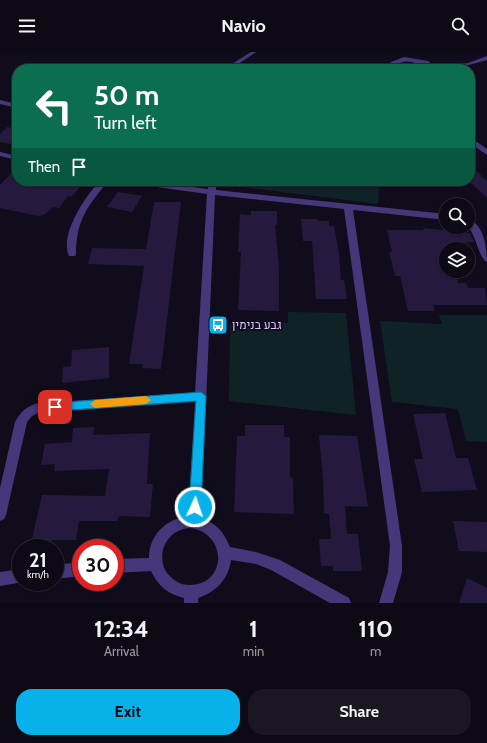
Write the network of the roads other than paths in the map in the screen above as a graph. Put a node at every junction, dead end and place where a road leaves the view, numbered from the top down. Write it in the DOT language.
graph roads {
  1 [pos="254,52"];
  2 [pos="487,58"];
  3 [pos="235,64"];
  4 [pos="394,64"];
  5 [pos="429,64"];
  6 [pos="473,64"];
  7 [pos="0,102"];
  8 [pos="12,105"];
  9 [pos="475,143"];
  10 [pos="486,152"];
  11 [pos="4,155"];
  12 [pos="0,163"];
  13 [pos="100,186"];
  14 [pos="166,186"];
  15 [pos="212,186"];
  16 [pos="211,192"];
  17 [pos="348,206"];
  18 [pos="439,216"];
  19 [pos="475,229"];
  20 [pos="72,254"];
  21 [pos="487,259"];
  22 [pos="201,396"];
  23 [pos="0,515"];
  24 [pos="194,523"];
  25 [pos="225,553"];
  26 [pos="155,564"];
  27 [pos="124,566"];
  28 [pos="12,577"];
  29 [pos="0,579"];
  30 [pos="191,597"];
  31 [pos="344,603"];
  32 [pos="386,603"];
  1 -- 3 [label="lane"];
  2 -- 6 [label="lane"];
  4 -- 5 [label="street"];
  7 -- 8 [label="lane"];
  9 -- 10 [label="street"];
  11 -- 12 [label="street"];
  13 -- 20 [label="street"];
  14 -- 16 [label="street"];
  15 -- 16 [label="street"];
  16 -- 17 [label="street"];
  16 -- 22 [label="street"];
  17 -- 18 [label="street"];
  17 -- 32 [label="street"];
  19 -- 21 [label="street"];
  22 -- 23 [label="street"];
  22 -- 24 [label="street"];
  24 -- 25 [label="street"];
  24 -- 26 [label="street"];
  25 -- 30 [label="street"];
  25 -- 31 [label="street"];
  26 -- 27 [label="street"];
  26 -- 30 [label="street"];
  28 -- 29 [label="street"];
}
